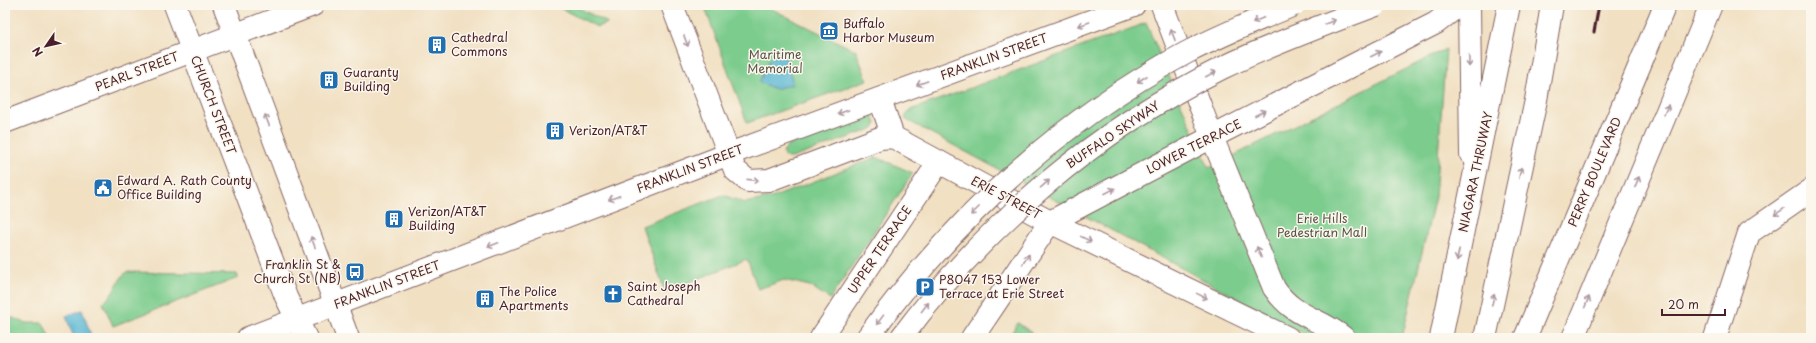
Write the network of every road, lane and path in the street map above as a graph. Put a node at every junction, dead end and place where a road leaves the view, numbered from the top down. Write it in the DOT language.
graph roads {
  1 [pos="175,5"];
  2 [pos="224,5"];
  3 [pos="313,5"];
  4 [pos="672,5"];
  5 [pos="1134,5"];
  6 [pos="1162,5"];
  7 [pos="1294,5"];
  8 [pos="1376,5"];
  9 [pos="1458,5"];
  10 [pos="1469,5"];
  11 [pos="1509,5"];
  12 [pos="1552,5"];
  13 [pos="1666,5"];
  14 [pos="1711,5"];
  15 [pos="234,35"];
  16 [pos="192,51"];
  17 [pos="880,99"];
  18 [pos="5,122"];
  19 [pos="893,137"];
  20 [pos="1212,137"];
  21 [pos="729,154"];
  22 [pos="939,162"];
  23 [pos="1472,190"];
  24 [pos="1811,190"];
  25 [pos="1050,222"];
  26 [pos="336,305"];
  27 [pos="301,329"];
  28 [pos="248,338"];
  29 [pos="348,338"];
  30 [pos="821,338"];
  31 [pos="868,338"];
  32 [pos="901,338"];
  33 [pos="972,338"];
  34 [pos="1288,338"];
  35 [pos="1344,338"];
  36 [pos="1441,338"];
  37 [pos="1485,338"];
  38 [pos="1525,338"];
  39 [pos="1573,338"];
  40 [pos="1715,338"];
  1 -- 16 [label="main road, CHURCH STREET"];
  2 -- 15 [label="main road"];
  3 -- 15 [label="main road, PEARL STREET"];
  4 -- 21 [label="main road, one-way"];
  5 -- 17 [label="main road, FRANKLIN STREET, one-way"];
  20 -- 6 [label="main road, one-way"];
  7 -- 31 [label="main road, one-way, bridge"];
  32 -- 8 [label="main road, BUFFALO SKYWAY, one-way, bridge"];
  20 -- 9 [label="main road, LOWER TERRACE, one-way"];
  10 -- 23 [label="main road, one-way"];
  11 -- 23 [label="main road, NIAGARA THRUWAY"];
  37 -- 12 [label="main road, one-way"];
  13 -- 38 [label="main road, PERRY BOULEVARD"];
  39 -- 14 [label="main road, one-way"];
  15 -- 16 [label="main road, PEARL STREET"];
  26 -- 15 [label="main road, one-way"];
  16 -- 18 [label="main road, PEARL STREET"];
  16 -- 27 [label="main road, CHURCH STREET"];
  17 -- 19 [label="main road"];
  17 -- 21 [label="main road, FRANKLIN STREET, one-way"];
  21 -- 19 [label="main road, one-way"];
  19 -- 22 [label="main road, ERIE STREET"];
  25 -- 20 [label="main road, LOWER TERRACE, one-way"];
  35 -- 20 [label="main road, one-way"];
  21 -- 26 [label="main road, FRANKLIN STREET, one-way"];
  22 -- 25 [label="main road, ERIE STREET"];
  22 -- 30 [label="main road, UPPER TERRACE"];
  23 -- 36 [label="main road, NIAGARA THRUWAY, one-way"];
  24 -- 40 [label="main road, one-way"];
  33 -- 25 [label="main road, LOWER TERRACE, one-way"];
  25 -- 34 [label="main road, ERIE STREET, one-way"];
  26 -- 27 [label="main road, FRANKLIN STREET"];
  26 -- 29 [label="main road"];
  27 -- 28 [label="main road, FRANKLIN STREET"];
}
